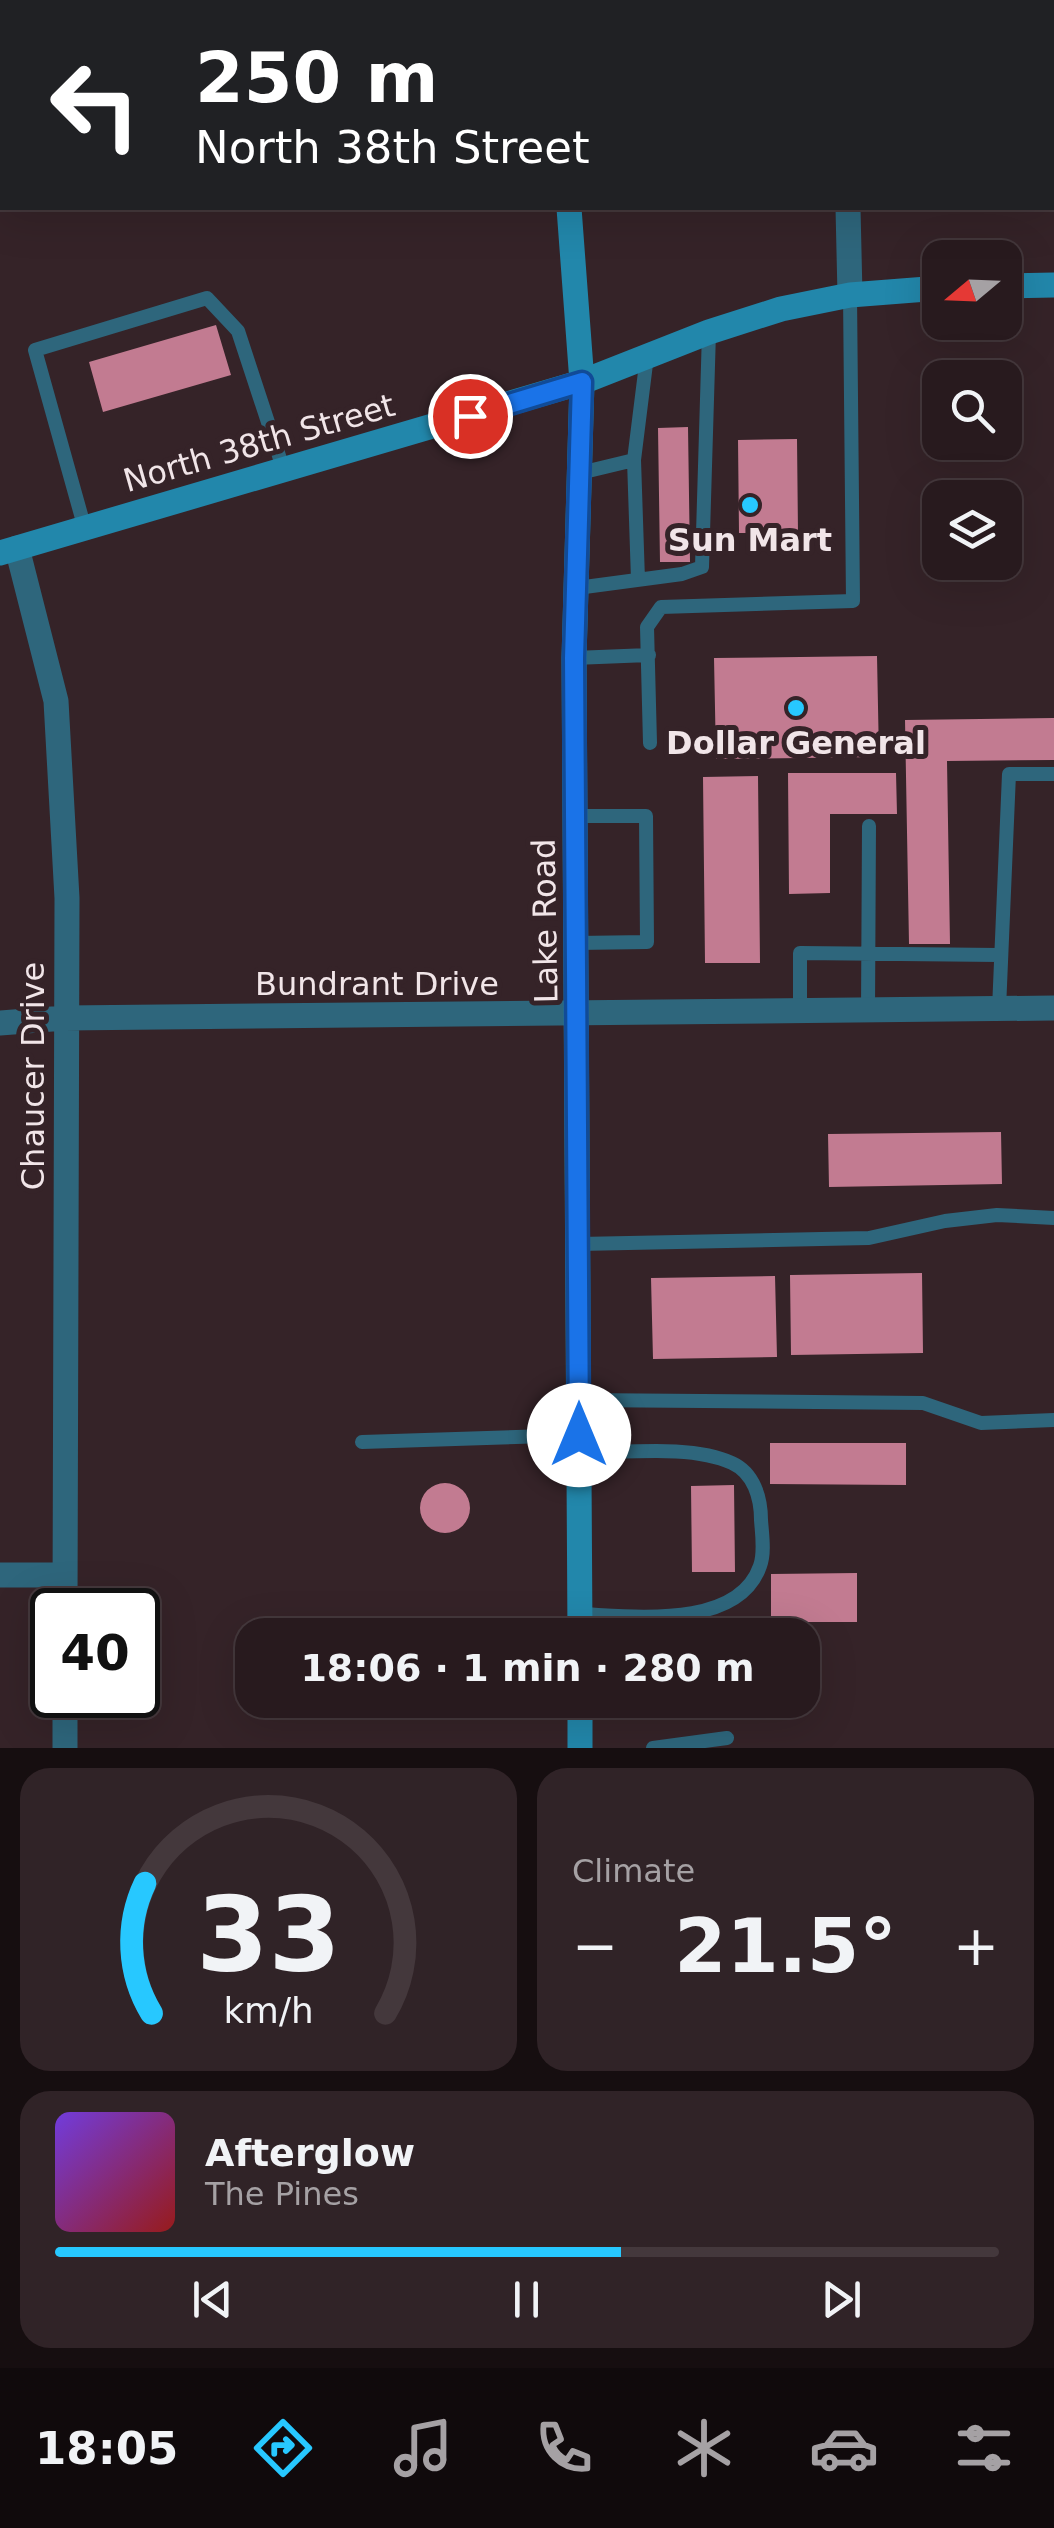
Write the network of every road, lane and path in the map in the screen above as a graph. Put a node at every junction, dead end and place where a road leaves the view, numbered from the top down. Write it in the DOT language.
graph roads {
  1 [pos="569,210"];
  2 [pos="848,210"];
  3 [pos="1054,285"];
  4 [pos="1022,286"];
  5 [pos="922,289"];
  6 [pos="850,295"];
  7 [pos="709,332"];
  8 [pos="647,356"];
  9 [pos="582,382"];
  10 [pos="634,460"];
  11 [pos="284,470"];
  12 [pos="580,473"];
  13 [pos="84,528"];
  14 [pos="8,550"];
  15 [pos="638,580"];
  16 [pos="576,588"];
  17 [pos="649,655"];
  18 [pos="574,658"];
  19 [pos="650,742"];
  20 [pos="1054,774"];
  21 [pos="576,816"];
  22 [pos="869,826"];
  23 [pos="578,943"];
  24 [pos="870,954"];
  25 [pos="999,955"];
  26 [pos="1054,1008"];
  27 [pos="998,1009"];
  28 [pos="868,1010"];
  29 [pos="800,1012"];
  30 [pos="578,1015"];
  31 [pos="65,1018"];
  32 [pos="0,1023"];
  33 [pos="1054,1218"];
  34 [pos="579,1244"];
  35 [pos="580,1400"];
  36 [pos="1054,1420"];
  37 [pos="362,1442"];
  38 [pos="579,1444"];
  39 [pos="65,1574"];
  40 [pos="0,1575"];
  41 [pos="65,1588"];
  42 [pos="580,1618"];
  43 [pos="662,1618"];
  44 [pos="65,1718"];
  45 [pos="580,1718"];
  46 [pos="726,1738"];
  47 [pos="65,1748"];
  48 [pos="580,1748"];
  49 [pos="653,1748"];
  1 -- 9 [label="street, Lake Road"];
  2 -- 6 [label="street"];
  3 -- 4 [label="street"];
  5 -- 6 [label="street, North 38th Street"];
  6 -- 7 [label="street, North 38th Street"];
  6 -- 17 [label="lane"];
  7 -- 8 [label="street, North 38th Street"];
  7 -- 15 [label="lane"];
  8 -- 9 [label="street, North 38th Street"];
  8 -- 10 [label="lane"];
  9 -- 11 [label="street, North 38th Street"];
  9 -- 12 [label="street, Lake Road"];
  10 -- 12 [label="lane"];
  10 -- 15 [label="lane"];
  11 -- 13 [label="street, North 38th Street"];
  11 -- 13 [label="lane"];
  12 -- 16 [label="street, Lake Road"];
  13 -- 14 [label="street, North 38th Street"];
  14 -- 31 [label="street, Chaucer Drive"];
  15 -- 16 [label="lane"];
  16 -- 18 [label="street, Lake Road"];
  17 -- 18 [label="lane"];
  17 -- 19 [label="lane"];
  18 -- 21 [label="street, Lake Road"];
  20 -- 25 [label="lane"];
  21 -- 23 [label="street, Lake Road"];
  21 -- 23 [label="lane"];
  22 -- 24 [label="lane"];
  23 -- 30 [label="street, Lake Road"];
  24 -- 25 [label="lane"];
  24 -- 28 [label="lane"];
  24 -- 29 [label="lane"];
  25 -- 27 [label="lane"];
  26 -- 27 [label="street, Bundrant Drive"];
  27 -- 28 [label="street, Bundrant Drive"];
  28 -- 29 [label="street, Bundrant Drive"];
  29 -- 30 [label="street, Bundrant Drive"];
  30 -- 31 [label="street, Bundrant Drive"];
  30 -- 34 [label="street, Lake Road"];
  31 -- 32 [label="street, Bundrant Drive"];
  31 -- 39 [label="street, Chaucer Drive"];
  33 -- 34 [label="lane"];
  34 -- 35 [label="street, Lake Road"];
  35 -- 36 [label="lane"];
  35 -- 38 [label="street, Lake Road"];
  37 -- 38 [label="lane"];
  38 -- 42 [label="street, Lake Road"];
  38 -- 43 [label="lane"];
  39 -- 40 [label="street"];
  39 -- 41 [label="street, Chaucer Drive"];
  44 -- 47 [label="street"];
  45 -- 48 [label="street"];
  46 -- 49 [label="lane"];
}
